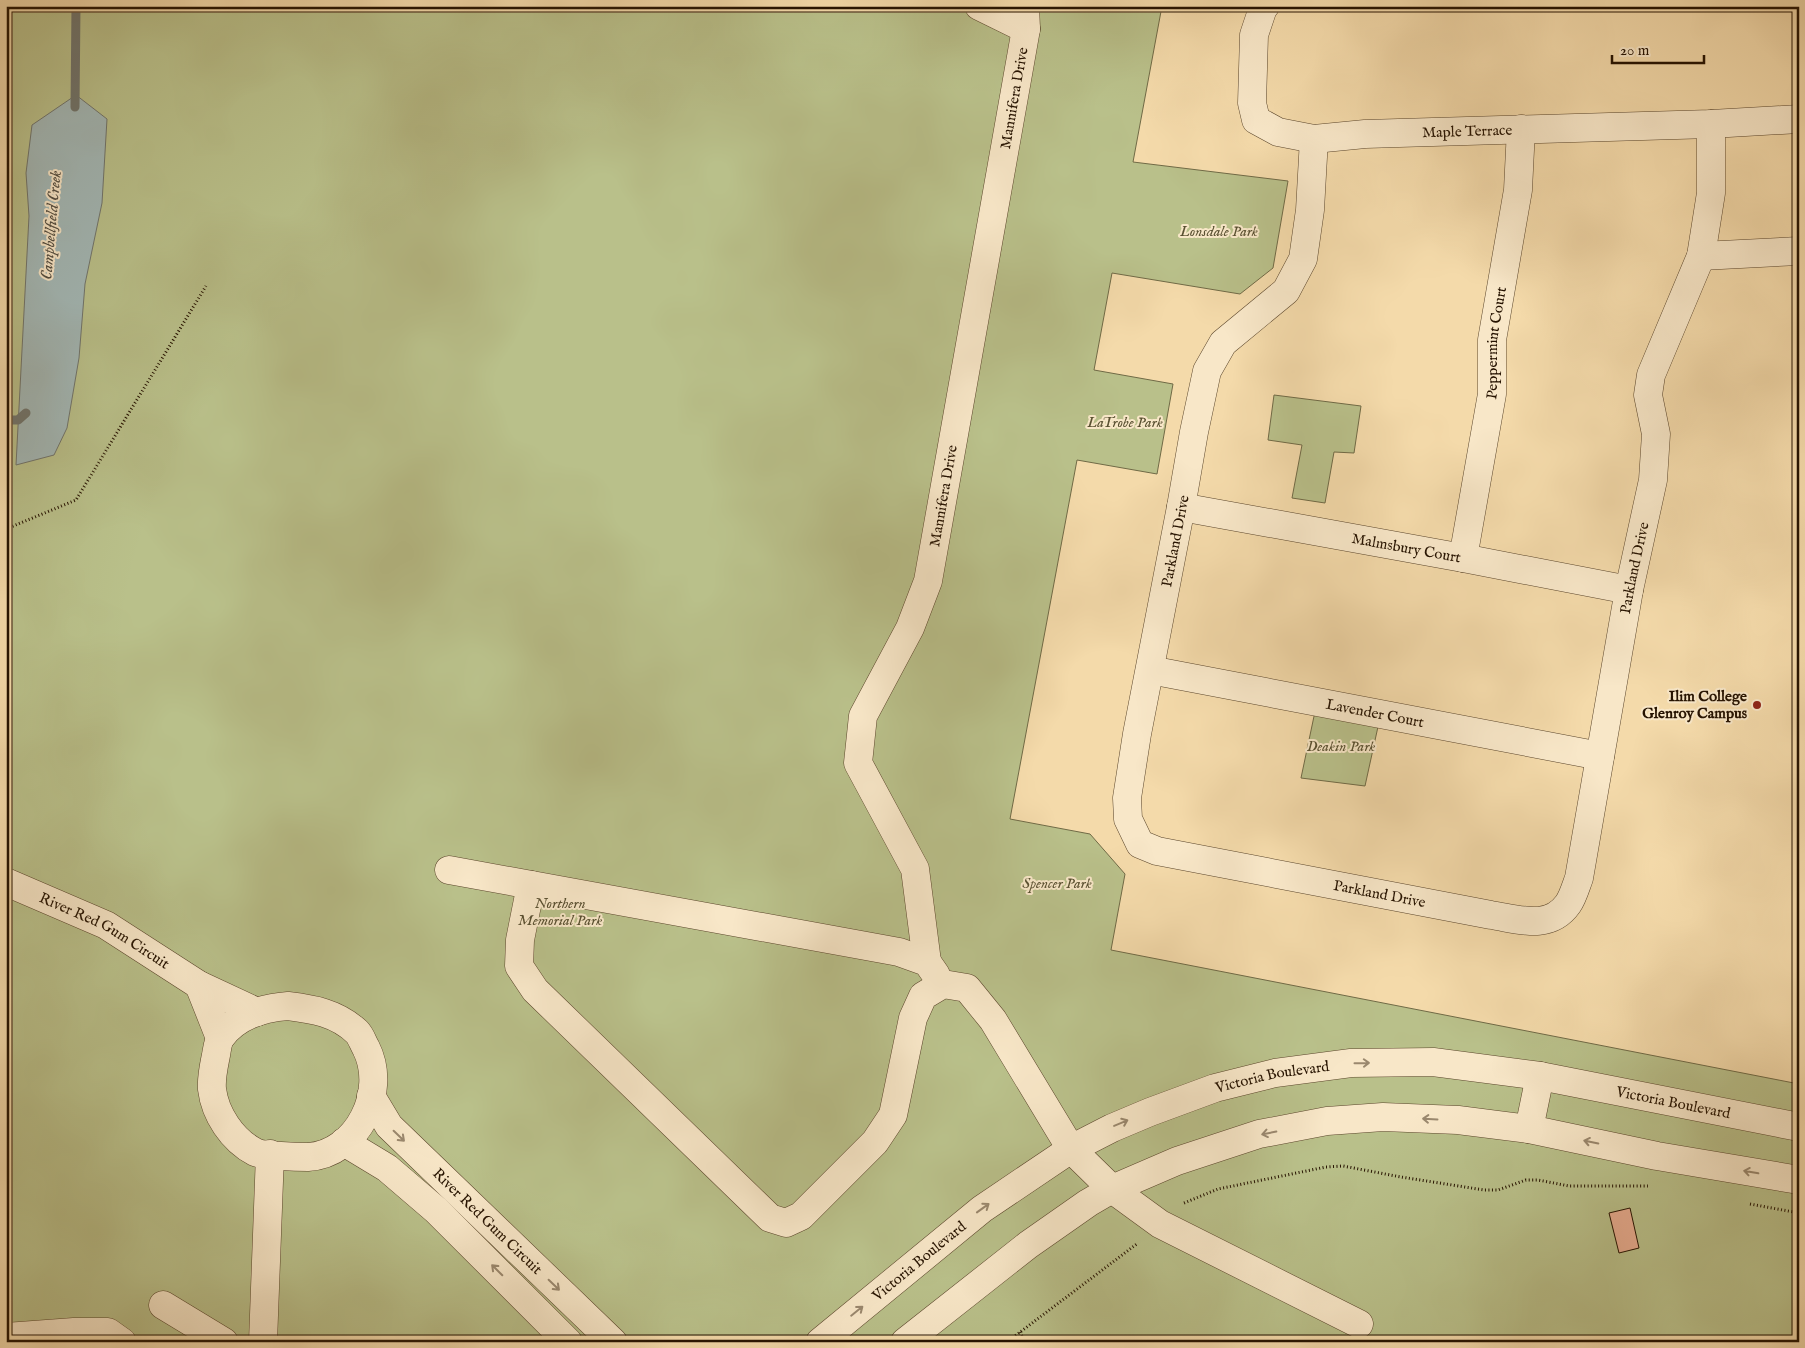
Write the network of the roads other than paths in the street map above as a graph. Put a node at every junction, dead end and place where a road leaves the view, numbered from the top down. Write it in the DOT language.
graph roads {
  1 [pos="979,6"];
  2 [pos="1265,6"];
  3 [pos="1025,18"];
  4 [pos="1799,119"];
  5 [pos="1711,124"];
  6 [pos="1521,129"];
  7 [pos="1314,139"];
  8 [pos="1799,251"];
  9 [pos="1702,256"];
  10 [pos="1182,507"];
  11 [pos="1463,558"];
  12 [pos="1629,590"];
  13 [pos="1150,670"];
  14 [pos="1600,756"];
  15 [pos="449,870"];
  16 [pos="6,882"];
  17 [pos="530,885"];
  18 [pos="927,962"];
  19 [pos="943,984"];
  20 [pos="199,985"];
  21 [pos="257,1012"];
  22 [pos="220,1038"];
  23 [pos="1540,1076"];
  24 [pos="371,1096"];
  25 [pos="1799,1127"];
  26 [pos="1529,1130"];
  27 [pos="344,1142"];
  28 [pos="1071,1148"];
  29 [pos="270,1154"];
  30 [pos="1799,1180"];
  31 [pos="1112,1189"];
  32 [pos="163,1305"];
  33 [pos="1359,1324"];
  34 [pos="197,1335"];
  35 [pos="6,1337"];
  36 [pos="122,1342"];
  37 [pos="224,1342"];
  38 [pos="263,1342"];
  39 [pos="568,1342"];
  40 [pos="613,1342"];
  41 [pos="820,1342"];
  42 [pos="906,1342"];
  1 -- 3 [label="lane"];
  2 -- 7 [label="lane, Maple Terrace"];
  3 -- 18 [label="lane, Mannifera Drive"];
  4 -- 5 [label="lane, Maple Terrace"];
  5 -- 6 [label="lane, Maple Terrace"];
  5 -- 9 [label="lane, Parkland Drive"];
  6 -- 7 [label="lane, Maple Terrace"];
  6 -- 11 [label="lane, Peppermint Court"];
  7 -- 10 [label="lane, Parkland Drive"];
  8 -- 9 [label="lane"];
  9 -- 12 [label="lane, Parkland Drive"];
  10 -- 11 [label="lane, Malmsbury Court"];
  10 -- 13 [label="lane, Parkland Drive"];
  11 -- 12 [label="lane, Malmsbury Court"];
  12 -- 14 [label="lane, Parkland Drive"];
  13 -- 14 [label="lane, Lavender Court"];
  13 -- 14 [label="lane, Parkland Drive"];
  15 -- 17 [label="lane"];
  16 -- 20 [label="lane, River Red Gum Circuit"];
  17 -- 18 [label="lane"];
  17 -- 19 [label="lane"];
  18 -- 19 [label="lane"];
  19 -- 28 [label="lane"];
  20 -- 21 [label="lane, River Red Gum Circuit"];
  20 -- 22 [label="lane"];
  21 -- 22 [label="lane"];
  21 -- 24 [label="lane"];
  22 -- 29 [label="lane"];
  23 -- 25 [label="lane, Victoria Boulevard"];
  23 -- 26 [label="lane"];
  28 -- 23 [label="lane, Victoria Boulevard, one-way"];
  24 -- 27 [label="lane"];
  24 -- 40 [label="lane, River Red Gum Circuit, one-way"];
  30 -- 26 [label="lane, one-way"];
  26 -- 31 [label="lane, one-way"];
  27 -- 29 [label="lane"];
  39 -- 27 [label="lane, River Red Gum Circuit, one-way"];
  28 -- 31 [label="lane"];
  41 -- 28 [label="lane, Victoria Boulevard, one-way"];
  29 -- 38 [label="lane"];
  31 -- 33 [label="lane"];
  31 -- 42 [label="lane"];
  32 -- 34 [label="lane"];
  34 -- 37 [label="lane"];
  35 -- 36 [label="lane"];
}
